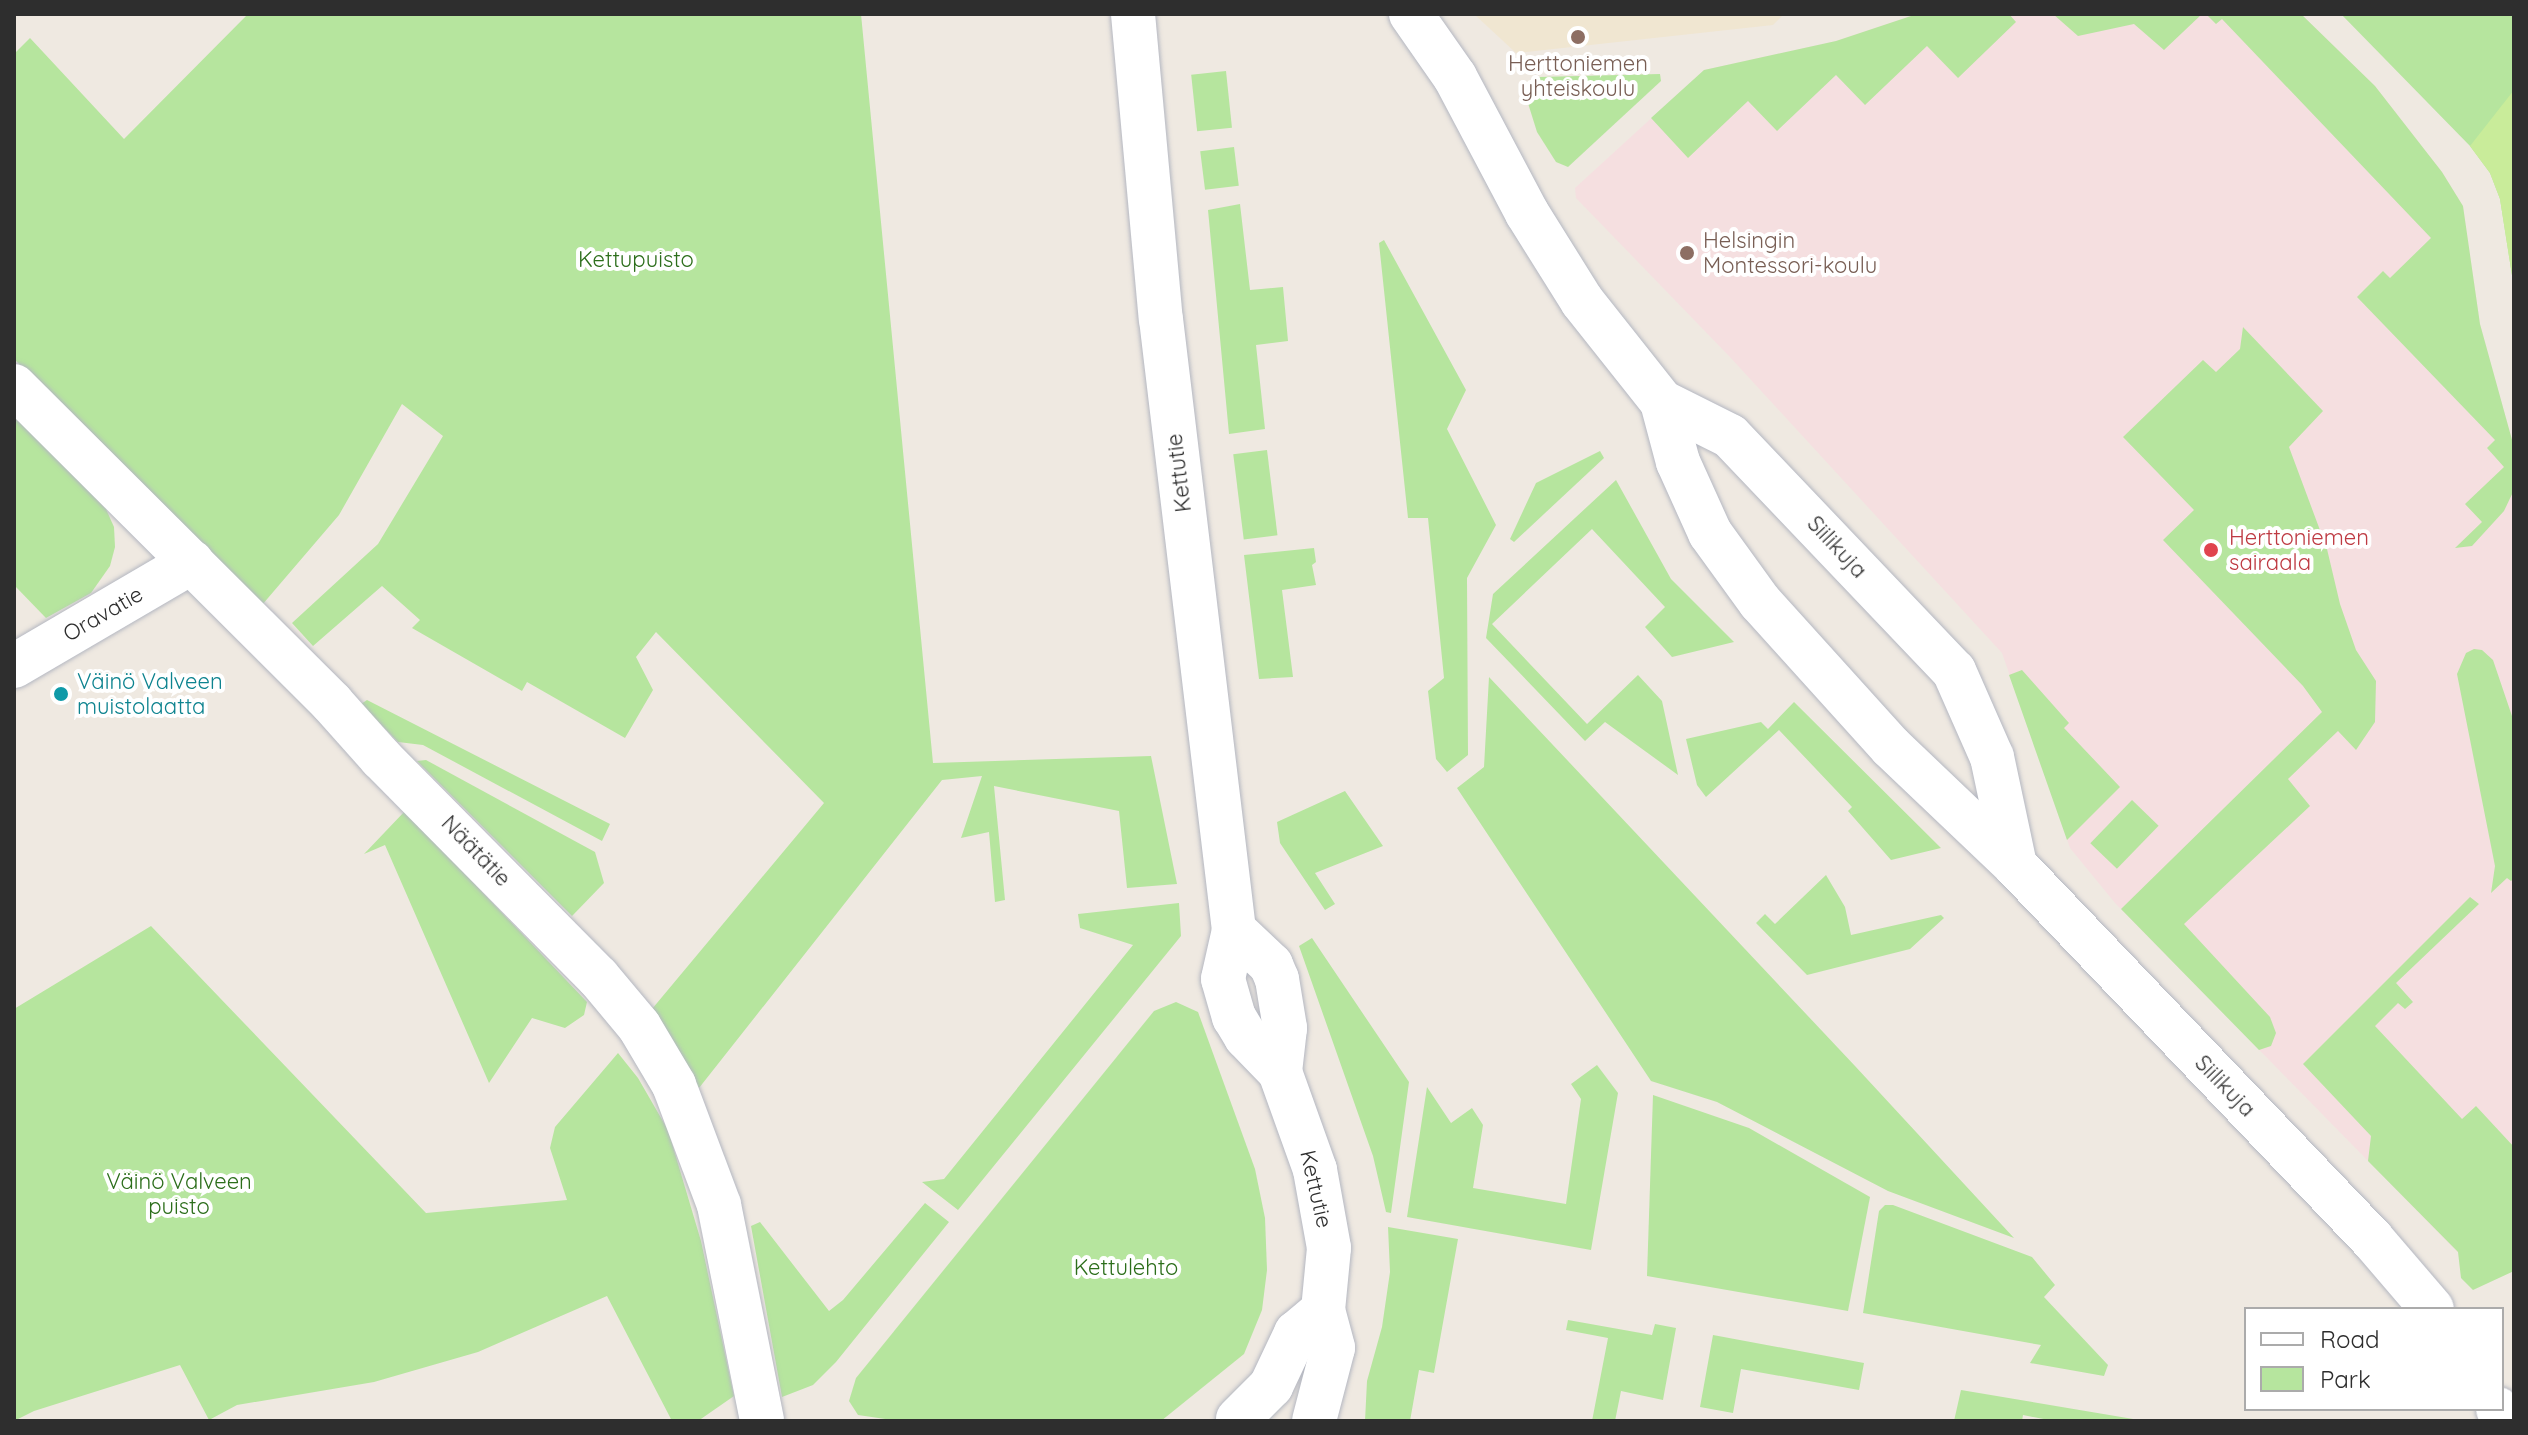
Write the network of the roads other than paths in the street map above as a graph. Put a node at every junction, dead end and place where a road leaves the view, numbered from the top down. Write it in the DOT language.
graph roads {
  1 [pos="1133,14"];
  2 [pos="1411,14"];
  3 [pos="14,386"];
  4 [pos="1662,402"];
  5 [pos="192,562"];
  6 [pos="14,666"];
  7 [pos="2015,865"];
  8 [pos="2430,1307"];
  9 [pos="1323,1310"];
  10 [pos="1249,1420"];
  11 [pos="762,1421"];
  12 [pos="1314,1421"];
  1 -- 9 [label="street, Kettutie"];
  2 -- 4 [label="street, Siilikuja"];
  3 -- 5 [label="street, Näätätie"];
  4 -- 7 [label="street, Siilikuja"];
  4 -- 7 [label="street, Siilikuja"];
  5 -- 6 [label="street, Oravatie"];
  5 -- 11 [label="street, Näätätie"];
  7 -- 8 [label="street, Siilikuja"];
  9 -- 10 [label="street"];
  9 -- 12 [label="street, Kettutie"];
}
